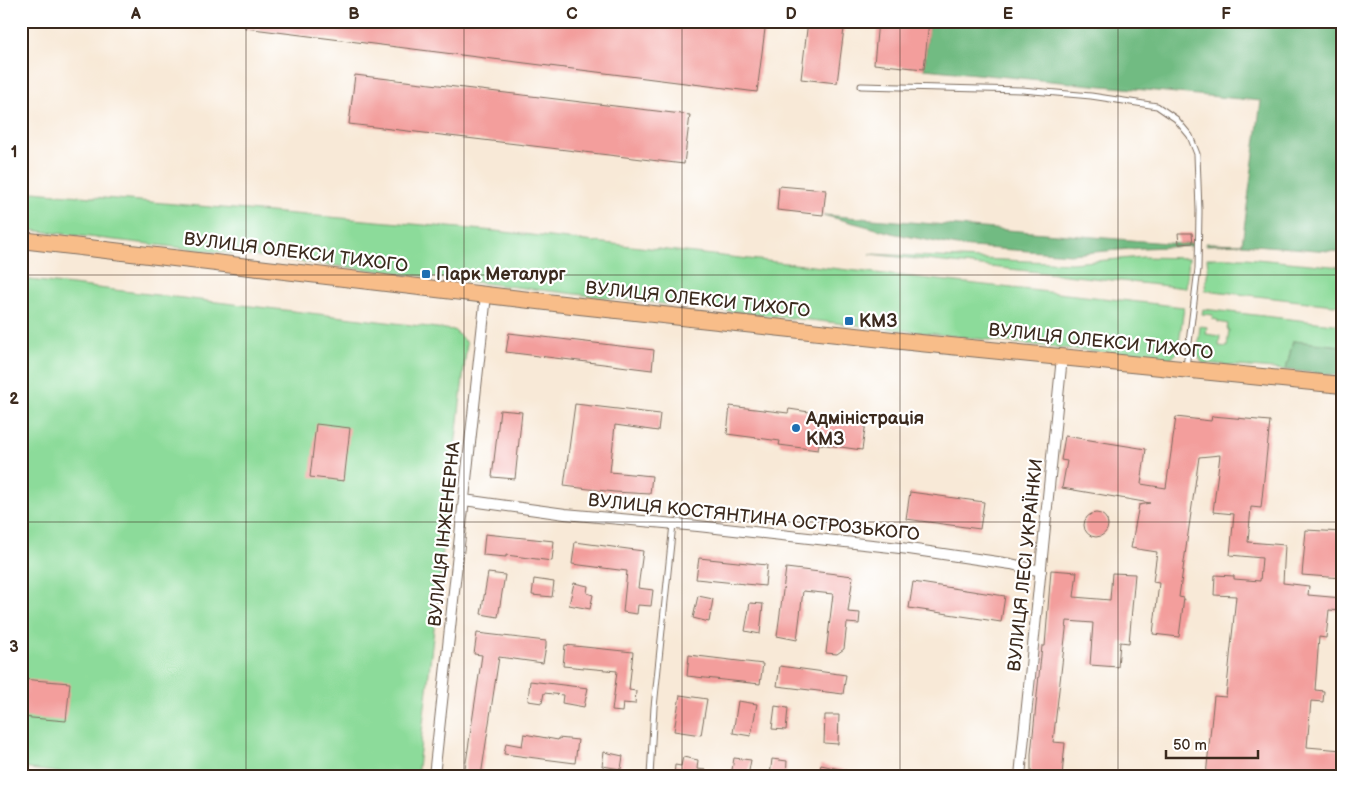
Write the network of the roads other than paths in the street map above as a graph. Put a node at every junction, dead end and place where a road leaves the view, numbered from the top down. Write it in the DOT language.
graph roads {
  1 [pos="861,86"];
  2 [pos="21,240"];
  3 [pos="486,295"];
  4 [pos="1062,357"];
  5 [pos="1186,370"];
  6 [pos="1342,385"];
  7 [pos="464,500"];
  8 [pos="673,524"];
  9 [pos="1041,571"];
  10 [pos="434,776"];
  11 [pos="650,776"];
  12 [pos="1020,776"];
  1 -- 5 [label="lane"];
  2 -- 3 [label="main road, ВУЛИЦЯ ОЛЕКСИ ТИХОГО"];
  3 -- 4 [label="main road, ВУЛИЦЯ ОЛЕКСИ ТИХОГО"];
  3 -- 7 [label="street, ВУЛИЦЯ ІНЖЕНЕРНА"];
  4 -- 5 [label="main road, ВУЛИЦЯ ОЛЕКСИ ТИХОГО"];
  4 -- 9 [label="street, ВУЛИЦЯ ЛЕСІ УКРАЇНКИ"];
  5 -- 6 [label="main road, ВУЛИЦЯ ОЛЕКСИ ТИХОГО"];
  7 -- 8 [label="street, ВУЛИЦЯ КОСТЯНТИНА ОСТРОЗЬКОГО"];
  7 -- 10 [label="street, ВУЛИЦЯ ІНЖЕНЕРНА"];
  8 -- 9 [label="street, ВУЛИЦЯ КОСТЯНТИНА ОСТРОЗЬКОГО"];
  8 -- 11 [label="lane"];
  9 -- 12 [label="street, ВУЛИЦЯ ЛЕСІ УКРАЇНКИ"];
}
